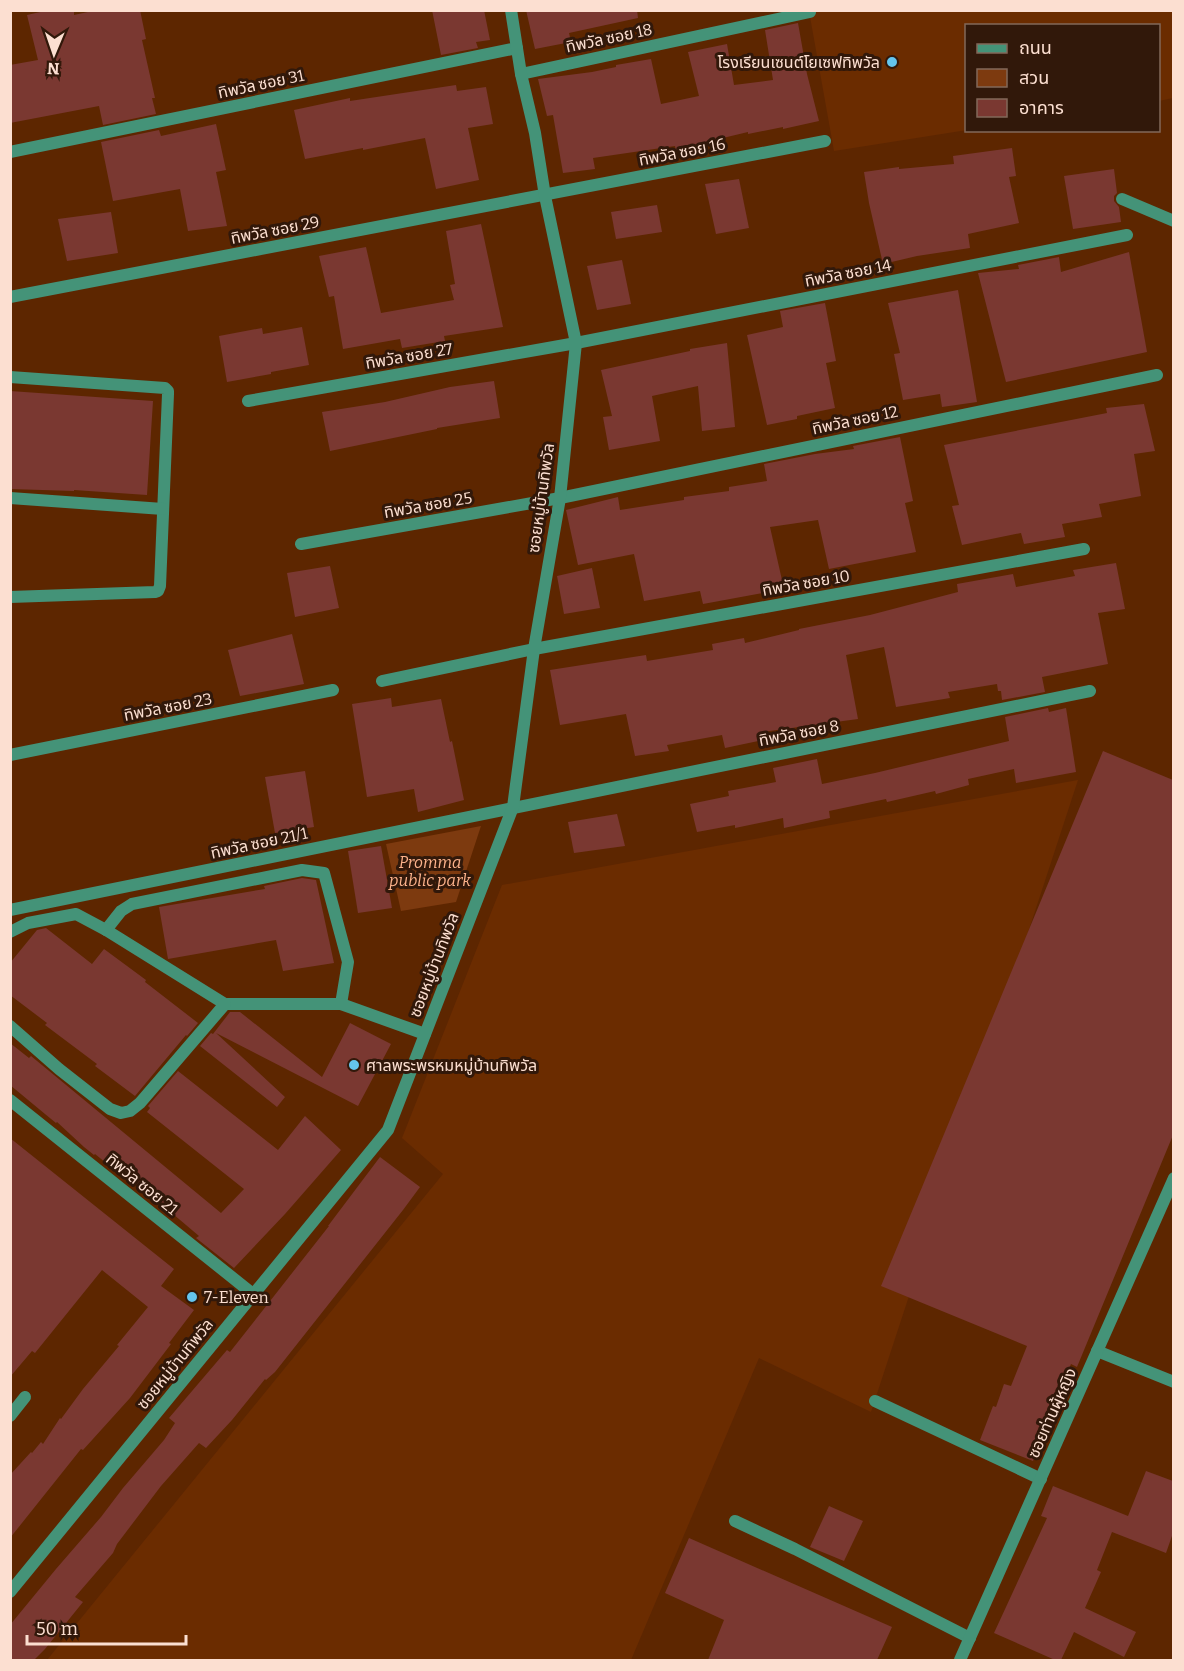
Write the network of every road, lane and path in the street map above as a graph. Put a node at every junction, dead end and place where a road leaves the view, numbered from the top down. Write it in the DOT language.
graph roads {
  1 [pos="511,10"];
  2 [pos="810,12"];
  3 [pos="517,48"];
  4 [pos="521,74"];
  5 [pos="825,141"];
  6 [pos="10,152"];
  7 [pos="545,196"];
  8 [pos="1122,200"];
  9 [pos="1173,221"];
  10 [pos="1127,235"];
  11 [pos="10,297"];
  12 [pos="576,343"];
  13 [pos="1157,375"];
  14 [pos="10,377"];
  15 [pos="248,401"];
  16 [pos="10,498"];
  17 [pos="560,498"];
  18 [pos="163,509"];
  19 [pos="301,544"];
  20 [pos="1084,549"];
  21 [pos="10,597"];
  22 [pos="534,649"];
  23 [pos="382,681"];
  24 [pos="333,690"];
  25 [pos="1090,691"];
  26 [pos="10,755"];
  27 [pos="513,807"];
  28 [pos="10,910"];
  29 [pos="106,930"];
  30 [pos="10,932"];
  31 [pos="225,1004"];
  32 [pos="341,1004"];
  33 [pos="10,1026"];
  34 [pos="425,1034"];
  35 [pos="10,1100"];
  36 [pos="1173,1178"];
  37 [pos="254,1294"];
  38 [pos="1097,1351"];
  39 [pos="1173,1382"];
  40 [pos="25,1397"];
  41 [pos="875,1401"];
  42 [pos="10,1416"];
  43 [pos="1041,1479"];
  44 [pos="735,1521"];
  45 [pos="10,1592"];
  46 [pos="970,1638"];
  47 [pos="960,1660"];
  1 -- 3 [label="street, ซอยหมู่บ้านทิพวัล"];
  2 -- 4 [label="street, ทิพวัล ซอย 18"];
  3 -- 4 [label="street, ซอยหมู่บ้านทิพวัล"];
  3 -- 6 [label="street, ทิพวัล ซอย 31"];
  4 -- 7 [label="street, ซอยหมู่บ้านทิพวัล"];
  5 -- 7 [label="street, ทิพวัล ซอย 16"];
  7 -- 11 [label="street, ทิพวัล ซอย 29"];
  7 -- 12 [label="street, ซอยหมู่บ้านทิพวัล"];
  8 -- 9 [label="street"];
  10 -- 12 [label="street, ทิพวัล ซอย 14"];
  12 -- 15 [label="street, ทิพวัล ซอย 27"];
  12 -- 17 [label="street, ซอยหมู่บ้านทิพวัล"];
  13 -- 17 [label="street, ทิพวัล ซอย 12"];
  14 -- 18 [label="street"];
  16 -- 18 [label="street"];
  17 -- 19 [label="street, ทิพวัล ซอย 25"];
  17 -- 22 [label="street, ซอยหมู่บ้านทิพวัล"];
  18 -- 21 [label="street"];
  20 -- 22 [label="street, ทิพวัล ซอย 10"];
  22 -- 23 [label="street"];
  22 -- 27 [label="street, ซอยหมู่บ้านทิพวัล"];
  24 -- 26 [label="street, ทิพวัล ซอย 23"];
  25 -- 27 [label="street, ทิพวัล ซอย 8"];
  27 -- 28 [label="street, ทิพวัล ซอย 21/1"];
  27 -- 34 [label="street, ซอยหมู่บ้านทิพวัล"];
  29 -- 30 [label="street"];
  29 -- 31 [label="street"];
  29 -- 32 [label="street"];
  31 -- 32 [label="street"];
  31 -- 33 [label="street"];
  32 -- 34 [label="street"];
  34 -- 37 [label="street, ซอยหมู่บ้านทิพวัล"];
  35 -- 37 [label="street, ทิพวัล ซอย 21"];
  36 -- 38 [label="street, ซอยท่านผู้หญิง"];
  37 -- 45 [label="street, ซอยหมู่บ้านทิพวัล"];
  38 -- 39 [label="street"];
  38 -- 43 [label="street, ซอยท่านผู้หญิง"];
  40 -- 42 [label="street"];
  41 -- 43 [label="street"];
  43 -- 46 [label="street, ซอยท่านผู้หญิง"];
  44 -- 46 [label="street"];
  46 -- 47 [label="street, ซอยท่านผู้หญิง"];
}
